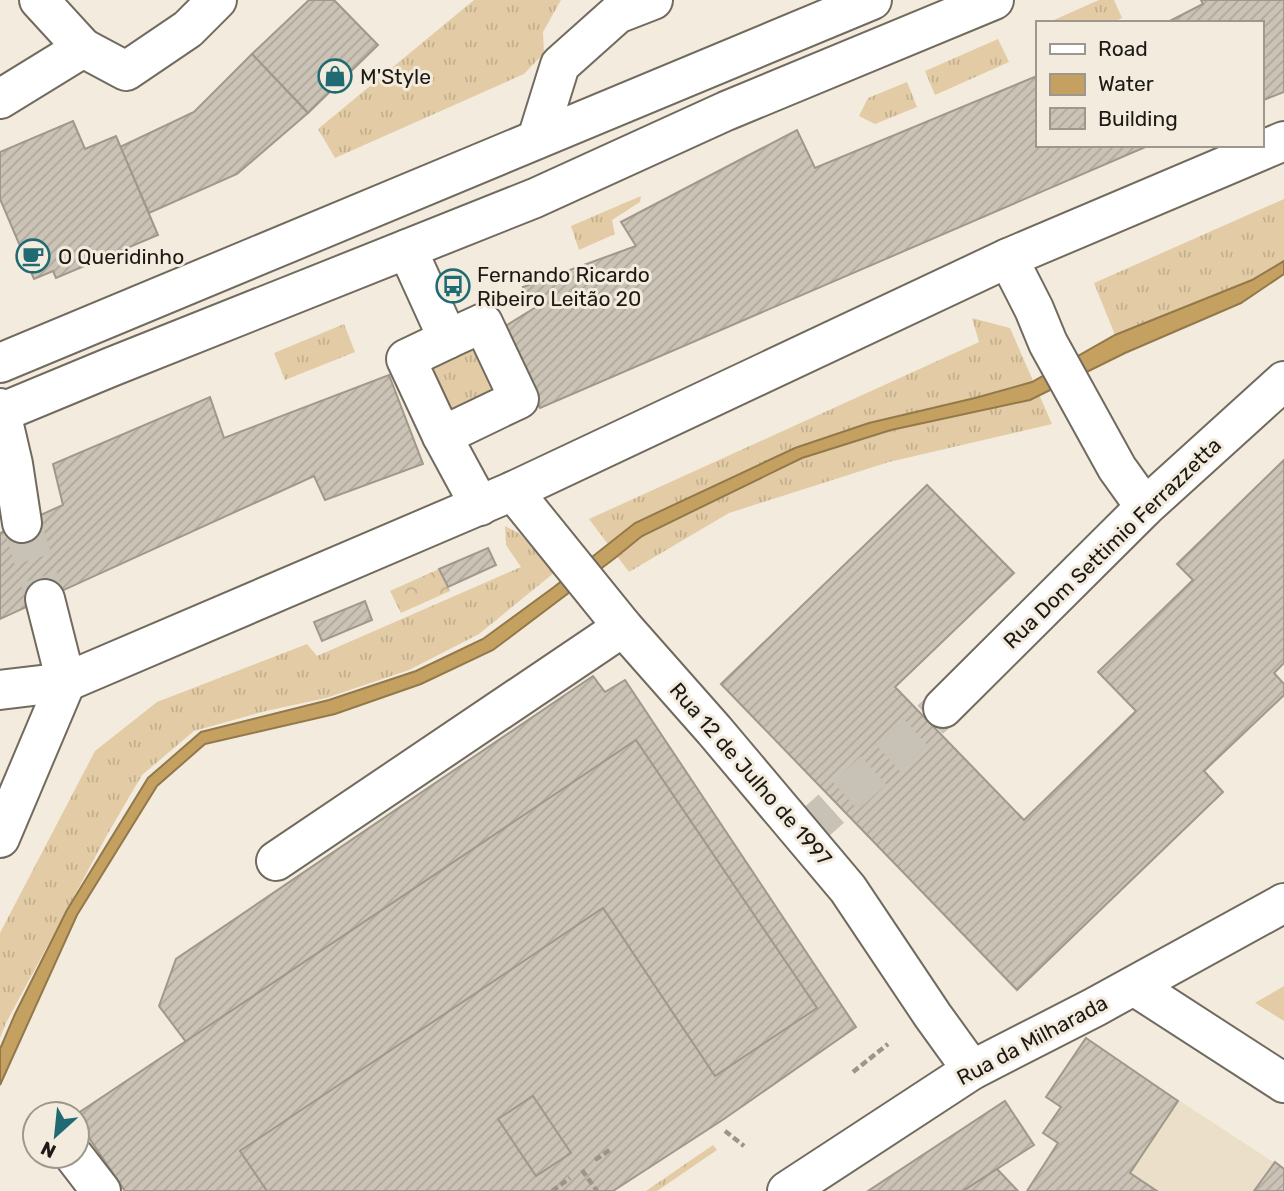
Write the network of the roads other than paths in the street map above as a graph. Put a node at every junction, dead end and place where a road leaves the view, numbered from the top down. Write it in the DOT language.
graph roads {
  1 [pos="39,0"];
  2 [pos="217,0"];
  3 [pos="653,0"];
  4 [pos="872,0"];
  5 [pos="878,0"];
  6 [pos="994,0"];
  7 [pos="897,41"];
  8 [pos="83,48"];
  9 [pos="0,99"];
  10 [pos="537,139"];
  11 [pos="1284,141"];
  12 [pos="407,249"];
  13 [pos="1009,258"];
  14 [pos="448,340"];
  15 [pos="0,363"];
  16 [pos="1284,381"];
  17 [pos="0,411"];
  18 [pos="442,436"];
  19 [pos="496,499"];
  20 [pos="1145,507"];
  21 [pos="22,523"];
  22 [pos="45,599"];
  23 [pos="623,627"];
  24 [pos="66,682"];
  25 [pos="0,690"];
  26 [pos="943,708"];
  27 [pos="0,838"];
  28 [pos="276,861"];
  29 [pos="1284,903"];
  30 [pos="1133,986"];
  31 [pos="972,1070"];
  32 [pos="1284,1083"];
  33 [pos="85,1170"];
  34 [pos="101,1191"];
  35 [pos="787,1191"];
  1 -- 8 [label="street"];
  2 -- 8 [label="street"];
  3 -- 10 [label="street"];
  4 -- 10 [label="street"];
  5 -- 7 [label="street"];
  6 -- 7 [label="street"];
  7 -- 12 [label="street"];
  8 -- 9 [label="street"];
  10 -- 15 [label="street"];
  11 -- 13 [label="street"];
  12 -- 14 [label="street"];
  12 -- 17 [label="street"];
  13 -- 19 [label="street"];
  13 -- 20 [label="street"];
  14 -- 18 [label="street, Rua 12 de Julho de 1997"];
  14 -- 18 [label="street"];
  16 -- 20 [label="street, Rua Dom Settimio Ferrazzetta"];
  17 -- 21 [label="street"];
  18 -- 19 [label="street, Rua 12 de Julho de 1997"];
  19 -- 23 [label="street, Rua 12 de Julho de 1997"];
  19 -- 24 [label="street"];
  20 -- 26 [label="street, Rua Dom Settimio Ferrazzetta"];
  22 -- 24 [label="street"];
  23 -- 28 [label="street"];
  23 -- 31 [label="street, Rua 12 de Julho de 1997"];
  24 -- 25 [label="street"];
  24 -- 27 [label="street"];
  29 -- 30 [label="street, Rua da Milharada"];
  30 -- 31 [label="street, Rua da Milharada"];
  30 -- 32 [label="street"];
  31 -- 35 [label="street, Rua da Milharada"];
  33 -- 34 [label="street"];
}
